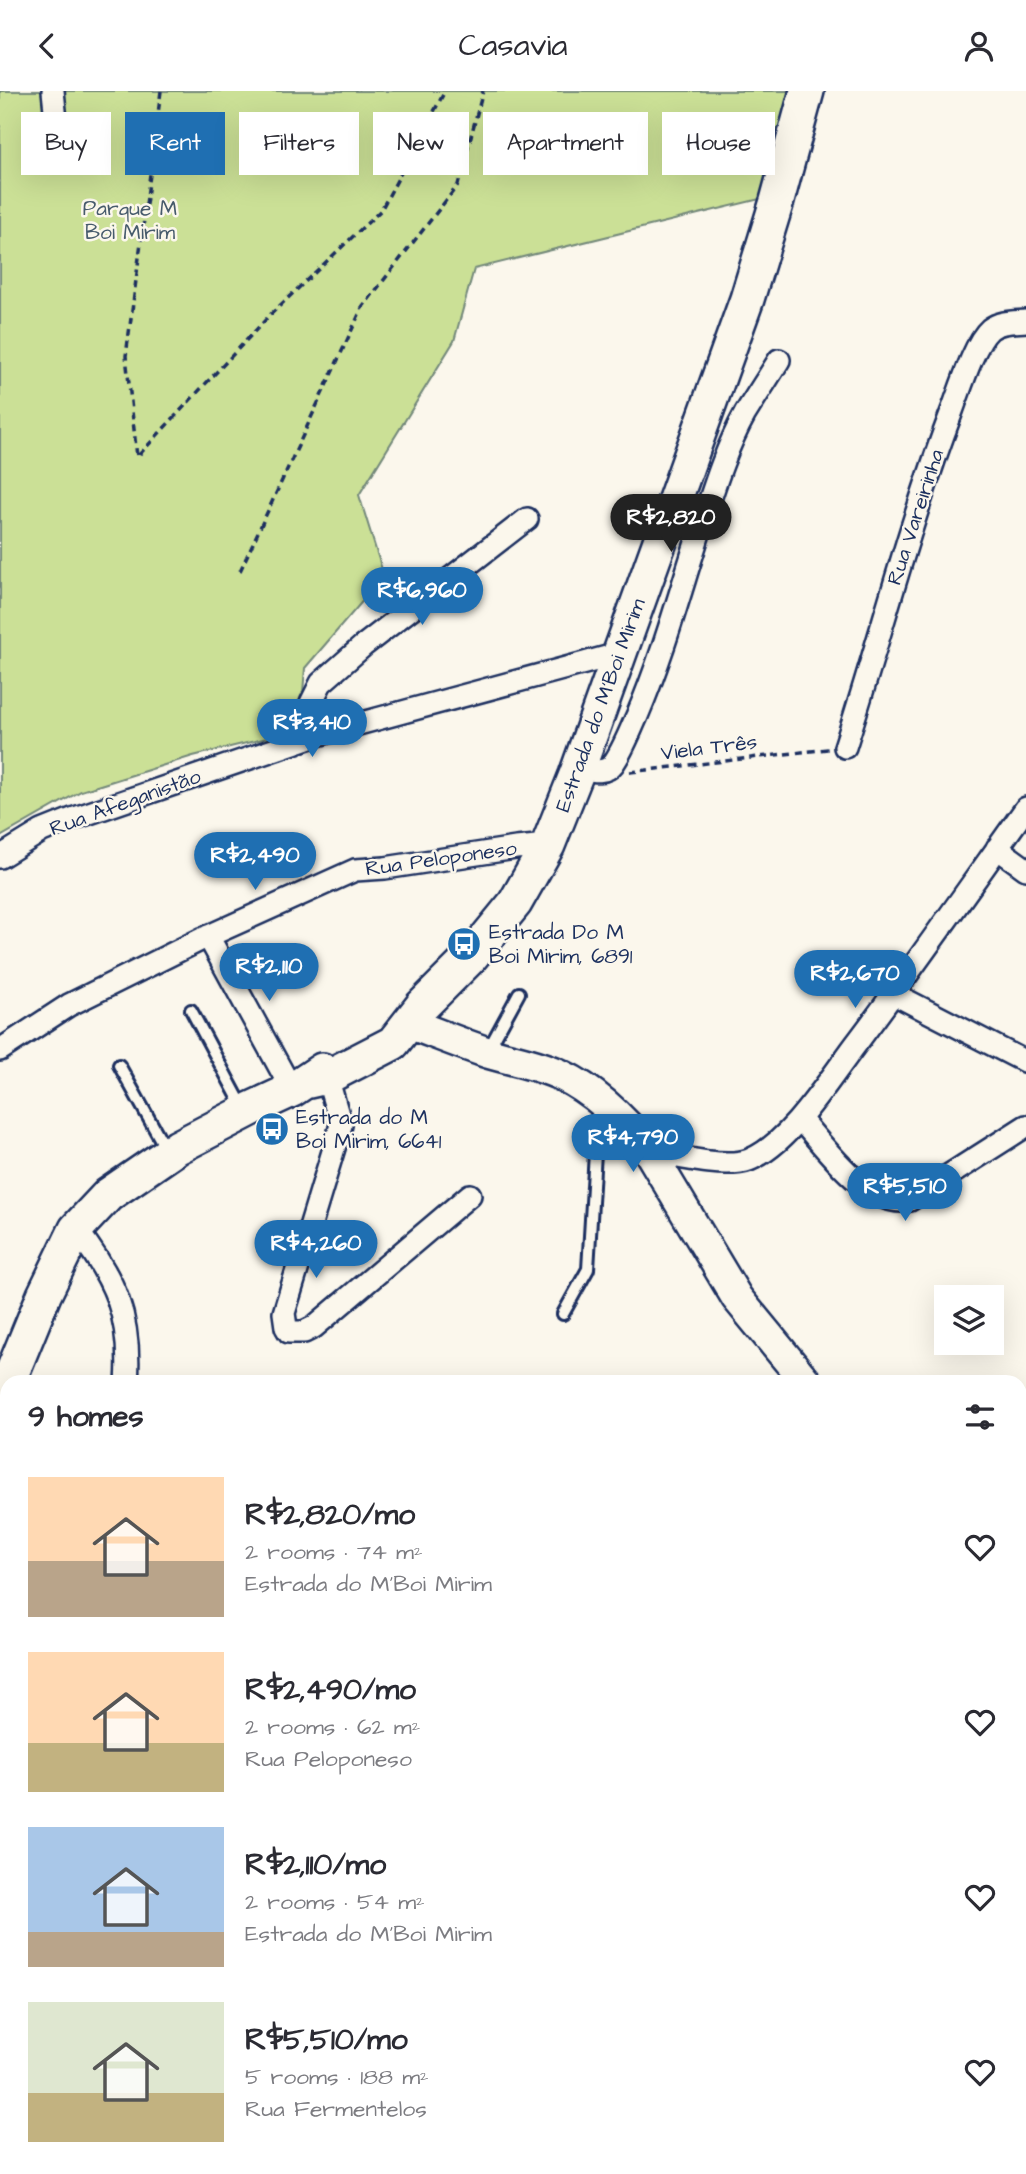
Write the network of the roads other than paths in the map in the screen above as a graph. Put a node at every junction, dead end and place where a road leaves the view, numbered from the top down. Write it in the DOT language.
graph roads {
  1 [pos="53,91"];
  2 [pos="807,91"];
  3 [pos="55,112"];
  4 [pos="1026,321"];
  5 [pos="779,360"];
  6 [pos="527,519"];
  7 [pos="618,654"];
  8 [pos="314,736"];
  9 [pos="845,747"];
  10 [pos="578,768"];
  11 [pos="1026,808"];
  12 [pos="548,845"];
  13 [pos="997,848"];
  14 [pos="0,857"];
  15 [pos="1026,869"];
  16 [pos="208,936"];
  17 [pos="519,993"];
  18 [pos="894,994"];
  19 [pos="191,1010"];
  20 [pos="415,1014"];
  21 [pos="0,1050"];
  22 [pos="487,1052"];
  23 [pos="1026,1062"];
  24 [pos="119,1065"];
  25 [pos="308,1083"];
  26 [pos="598,1100"];
  27 [pos="246,1112"];
  28 [pos="800,1119"];
  29 [pos="1026,1126"];
  30 [pos="649,1151"];
  31 [pos="168,1154"];
  32 [pos="470,1195"];
  33 [pos="76,1229"];
  34 [pos="563,1314"];
  35 [pos="12,1375"];
  36 [pos="127,1375"];
  37 [pos="801,1375"];
  1 -- 3 [label="street"];
  2 -- 7 [label="main road, Estrada do M'Boi Mirim"];
  4 -- 9 [label="street, Rua Vareirinha"];
  5 -- 10 [label="street"];
  6 -- 8 [label="street"];
  7 -- 8 [label="street, Rua Afeganistão"];
  7 -- 10 [label="main road, Estrada do M'Boi Mirim"];
  8 -- 14 [label="street, Rua Afeganistão"];
  10 -- 12 [label="main road, Estrada do M'Boi Mirim"];
  11 -- 13 [label="street"];
  12 -- 16 [label="street, Rua Peloponeso"];
  12 -- 20 [label="main road, Estrada do M'Boi Mirim"];
  13 -- 15 [label="street"];
  13 -- 18 [label="street"];
  16 -- 21 [label="street, Rua Peloponeso"];
  16 -- 25 [label="street"];
  17 -- 22 [label="lane"];
  18 -- 23 [label="street"];
  18 -- 28 [label="street"];
  19 -- 27 [label="lane"];
  20 -- 22 [label="street"];
  20 -- 25 [label="main road, Estrada do M'Boi Mirim"];
  22 -- 26 [label="street"];
  24 -- 31 [label="lane"];
  25 -- 27 [label="main road, Estrada do M'Boi Mirim"];
  25 -- 32 [label="street"];
  26 -- 30 [label="street"];
  26 -- 34 [label="lane"];
  27 -- 31 [label="main road, Estrada do M'Boi Mirim"];
  28 -- 29 [label="street"];
  28 -- 30 [label="street"];
  30 -- 37 [label="street"];
  31 -- 33 [label="main road, Estrada do M'Boi Mirim"];
  33 -- 35 [label="main road, Estrada do M'Boi Mirim"];
  33 -- 36 [label="street"];
}
